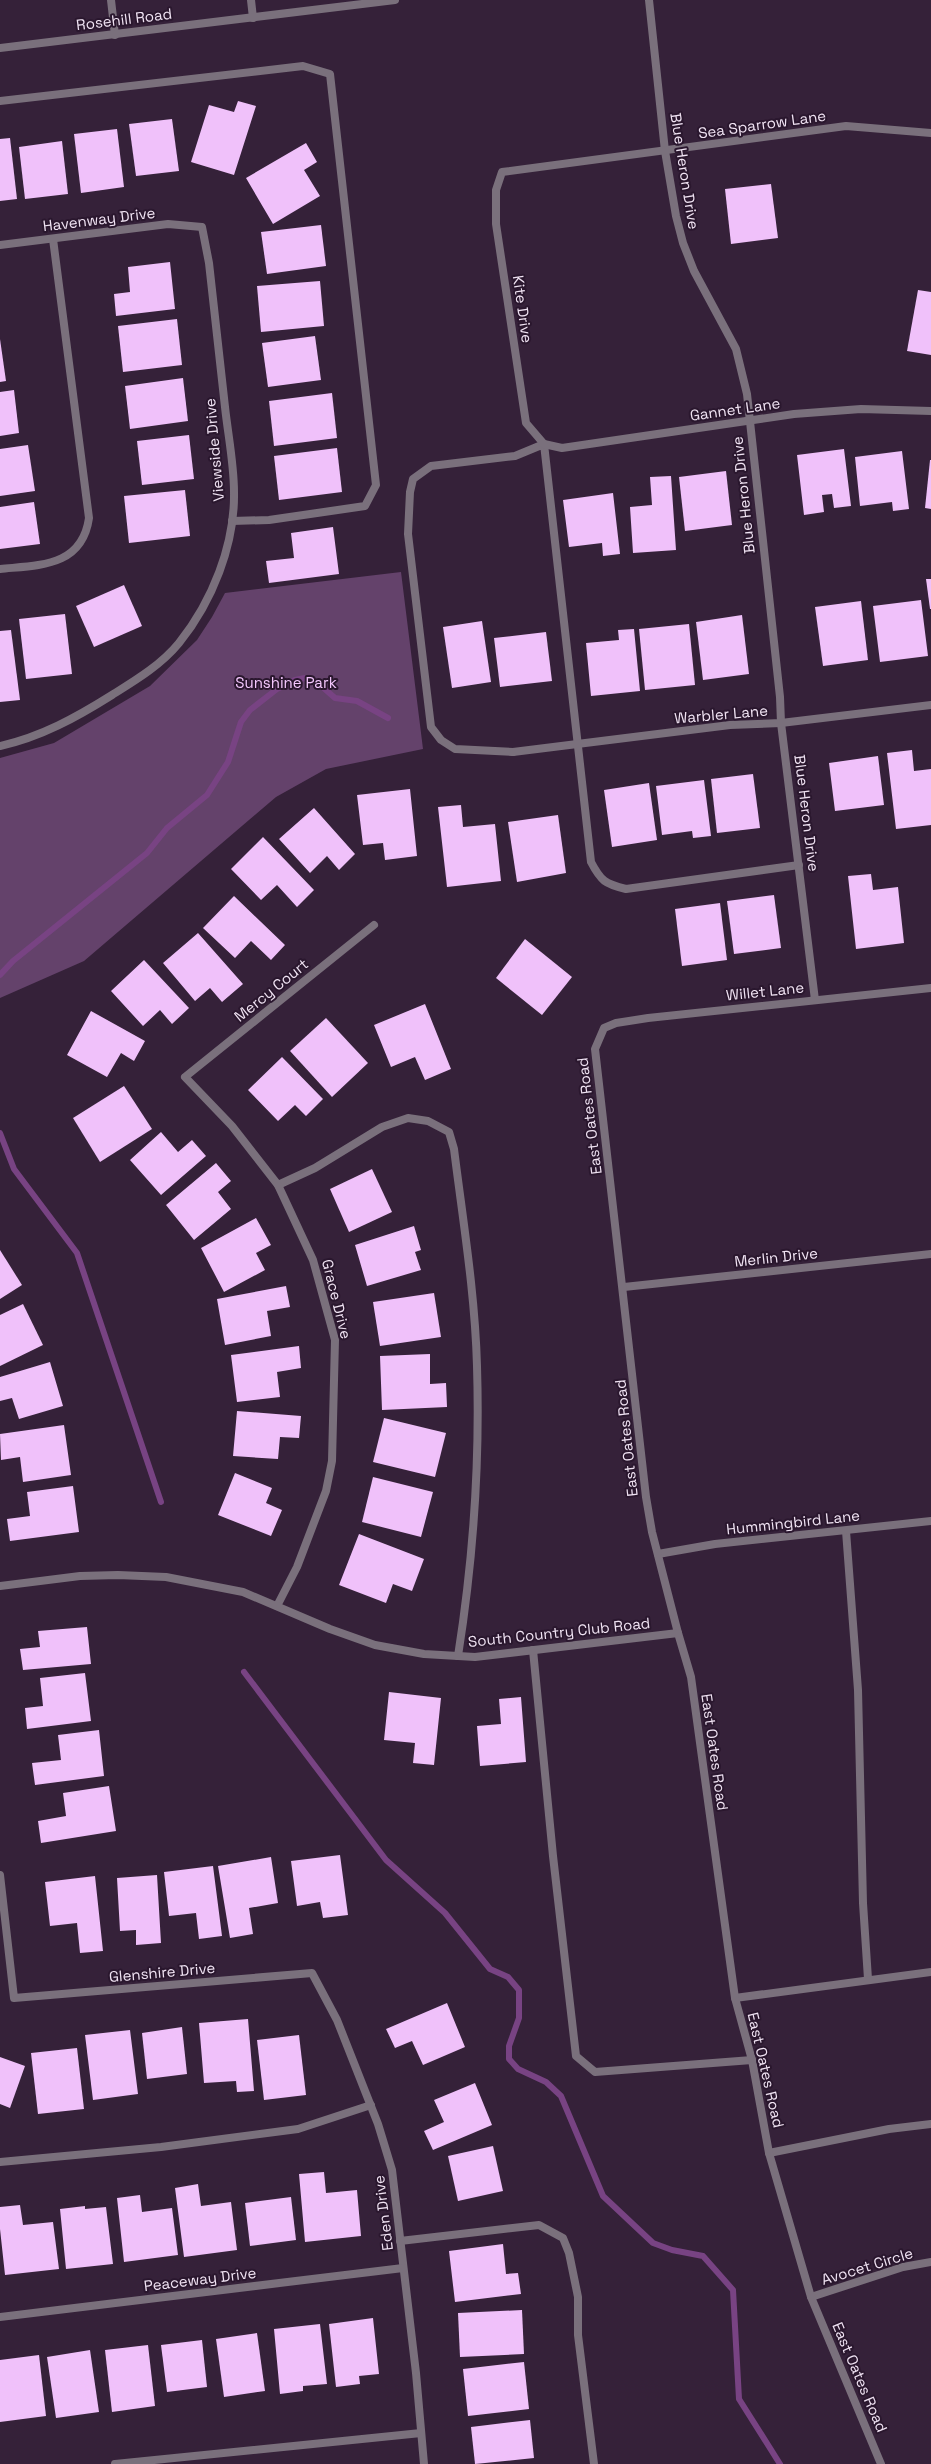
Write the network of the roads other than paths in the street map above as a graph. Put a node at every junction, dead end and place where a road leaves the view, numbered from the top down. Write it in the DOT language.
graph roads {
  1 [pos="111,0"];
  2 [pos="251,0"];
  3 [pos="393,0"];
  4 [pos="649,0"];
  5 [pos="253,18"];
  6 [pos="115,35"];
  7 [pos="0,48"];
  8 [pos="0,101"];
  9 [pos="931,133"];
  10 [pos="665,151"];
  11 [pos="502,172"];
  12 [pos="202,227"];
  13 [pos="53,239"];
  14 [pos="0,245"];
  15 [pos="931,410"];
  16 [pos="749,420"];
  17 [pos="544,444"];
  18 [pos="232,521"];
  19 [pos="0,569"];
  20 [pos="931,705"];
  21 [pos="781,724"];
  22 [pos="578,745"];
  23 [pos="0,746"];
  24 [pos="799,865"];
  25 [pos="374,925"];
  26 [pos="931,988"];
  27 [pos="815,1000"];
  28 [pos="604,1028"];
  29 [pos="185,1077"];
  30 [pos="278,1186"];
  31 [pos="931,1254"];
  32 [pos="624,1287"];
  33 [pos="931,1521"];
  34 [pos="846,1531"];
  35 [pos="658,1554"];
  36 [pos="0,1586"];
  37 [pos="277,1606"];
  38 [pos="678,1633"];
  39 [pos="533,1650"];
  40 [pos="458,1656"];
  41 [pos="0,1874"];
  42 [pos="931,1972"];
  43 [pos="312,1973"];
  44 [pos="868,1979"];
  45 [pos="735,1998"];
  46 [pos="752,2060"];
  47 [pos="371,2105"];
  48 [pos="931,2124"];
  49 [pos="769,2153"];
  50 [pos="0,2162"];
  51 [pos="400,2241"];
  52 [pos="931,2262"];
  53 [pos="403,2268"];
  54 [pos="811,2297"];
  55 [pos="0,2317"];
  56 [pos="421,2433"];
  57 [pos="116,2464"];
  58 [pos="424,2464"];
  59 [pos="594,2464"];
  60 [pos="881,2464"];
  1 -- 6 [label="street"];
  2 -- 5 [label="street"];
  3 -- 5 [label="street, Rosehill Road"];
  4 -- 10 [label="street, Blue Heron Drive"];
  5 -- 6 [label="street, Rosehill Road"];
  6 -- 7 [label="street, Rosehill Road"];
  8 -- 18 [label="street"];
  9 -- 10 [label="street, Sea Sparrow Lane"];
  10 -- 11 [label="street, Sea Sparrow Lane"];
  10 -- 16 [label="street, Blue Heron Drive"];
  11 -- 17 [label="street, Kite Drive"];
  12 -- 13 [label="street, Havenway Drive"];
  12 -- 18 [label="street, Viewside Drive"];
  13 -- 14 [label="street, Havenway Drive"];
  13 -- 19 [label="street"];
  15 -- 16 [label="street, Gannet Lane"];
  16 -- 17 [label="street, Gannet Lane"];
  16 -- 21 [label="street, Blue Heron Drive"];
  17 -- 22 [label="street"];
  17 -- 22 [label="street, Warbler Lane"];
  18 -- 23 [label="street, Viewside Drive"];
  20 -- 21 [label="street, Warbler Lane"];
  21 -- 22 [label="street, Warbler Lane"];
  21 -- 24 [label="street, Blue Heron Drive"];
  22 -- 24 [label="street"];
  24 -- 27 [label="street, Blue Heron Drive"];
  25 -- 29 [label="street, Mercy Court"];
  26 -- 27 [label="street, Willet Lane"];
  27 -- 28 [label="street, Willet Lane"];
  28 -- 32 [label="street, East Oates Road"];
  29 -- 30 [label="street, Grace Drive"];
  30 -- 37 [label="street, Grace Drive"];
  30 -- 40 [label="street"];
  31 -- 32 [label="street, Merlin Drive"];
  32 -- 35 [label="street, East Oates Road"];
  33 -- 34 [label="street, Hummingbird Lane"];
  34 -- 35 [label="street, Hummingbird Lane"];
  34 -- 44 [label="street"];
  35 -- 38 [label="street, East Oates Road"];
  36 -- 37 [label="street, South Country Club Road"];
  37 -- 40 [label="street, South Country Club Road"];
  38 -- 39 [label="street, South Country Club Road"];
  38 -- 45 [label="street, East Oates Road"];
  39 -- 40 [label="street, South Country Club Road"];
  39 -- 46 [label="street"];
  41 -- 43 [label="street, Glenshire Drive"];
  42 -- 44 [label="street"];
  43 -- 47 [label="street, Eden Drive"];
  44 -- 45 [label="street"];
  45 -- 46 [label="street, East Oates Road"];
  46 -- 49 [label="street, East Oates Road"];
  47 -- 50 [label="street"];
  47 -- 51 [label="street, Eden Drive"];
  48 -- 49 [label="street"];
  49 -- 54 [label="street, East Oates Road"];
  51 -- 53 [label="street, Eden Drive"];
  51 -- 59 [label="street"];
  52 -- 54 [label="street, Avocet Circle"];
  53 -- 55 [label="street, Peaceway Drive"];
  53 -- 56 [label="street, Eden Drive"];
  54 -- 60 [label="street, East Oates Road"];
  56 -- 57 [label="street"];
  56 -- 58 [label="street, Eden Drive"];
}
